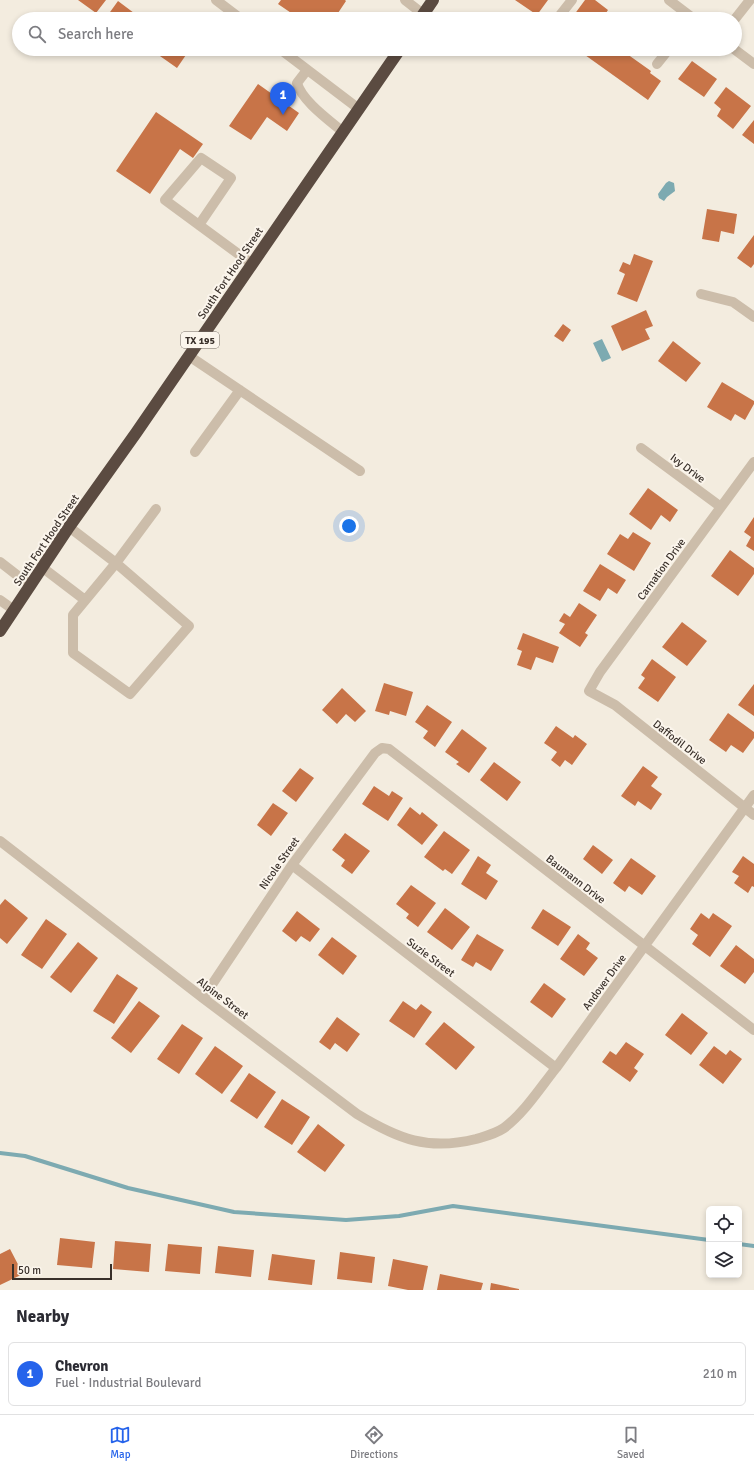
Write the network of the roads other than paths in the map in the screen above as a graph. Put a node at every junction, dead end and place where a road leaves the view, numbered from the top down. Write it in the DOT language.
graph roads {
  1 [pos="216,0"];
  2 [pos="405,0"];
  3 [pos="432,0"];
  4 [pos="572,0"];
  5 [pos="670,0"];
  6 [pos="750,0"];
  7 [pos="232,12"];
  8 [pos="417,12"];
  9 [pos="425,12"];
  10 [pos="563,12"];
  11 [pos="685,12"];
  12 [pos="741,12"];
  13 [pos="742,55"];
  14 [pos="289,56"];
  15 [pos="395,56"];
  16 [pos="663,56"];
  17 [pos="657,64"];
  18 [pos="754,64"];
  19 [pos="307,70"];
  20 [pos="359,109"];
  21 [pos="343,132"];
  22 [pos="199,225"];
  23 [pos="252,264"];
  24 [pos="701,294"];
  25 [pos="754,317"];
  26 [pos="189,356"];
  27 [pos="240,390"];
  28 [pos="641,448"];
  29 [pos="195,452"];
  30 [pos="754,462"];
  31 [pos="360,471"];
  32 [pos="721,507"];
  33 [pos="156,509"];
  34 [pos="69,527"];
  35 [pos="0,562"];
  36 [pos="116,563"];
  37 [pos="43,568"];
  38 [pos="31,586"];
  39 [pos="0,600"];
  40 [pos="85,600"];
  41 [pos="14,610"];
  42 [pos="0,631"];
  43 [pos="589,691"];
  44 [pos="382,748"];
  45 [pos="754,795"];
  46 [pos="745,808"];
  47 [pos="754,815"];
  48 [pos="0,841"];
  49 [pos="292,865"];
  50 [pos="644,947"];
  51 [pos="203,998"];
  52 [pos="754,1030"];
  53 [pos="556,1068"];
  54 [pos="446,1144"];
  1 -- 7 [label="street"];
  2 -- 8 [label="street"];
  3 -- 9 [label="highway"];
  4 -- 10 [label="street"];
  5 -- 11 [label="street"];
  6 -- 12 [label="street"];
  13 -- 18 [label="street"];
  14 -- 19 [label="street"];
  15 -- 20 [label="highway, South Fort Hood Street / TX 195"];
  16 -- 17 [label="street"];
  19 -- 20 [label="street"];
  19 -- 21 [label="street"];
  20 -- 21 [label="highway, South Fort Hood Street / TX 195"];
  21 -- 23 [label="highway, South Fort Hood Street / TX 195"];
  22 -- 22 [label="street"];
  22 -- 23 [label="street"];
  23 -- 26 [label="highway, South Fort Hood Street / TX 195"];
  24 -- 25 [label="street"];
  26 -- 27 [label="street"];
  26 -- 34 [label="highway, South Fort Hood Street / TX 195"];
  27 -- 29 [label="street"];
  27 -- 31 [label="street"];
  28 -- 32 [label="street, Ivy Drive"];
  30 -- 32 [label="street, Carnation Drive"];
  32 -- 43 [label="street, Carnation Drive"];
  33 -- 36 [label="street"];
  34 -- 36 [label="street"];
  34 -- 37 [label="highway, South Fort Hood Street / TX 195"];
  35 -- 38 [label="street"];
  36 -- 40 [label="street"];
  36 -- 40 [label="street"];
  37 -- 38 [label="highway, South Fort Hood Street / TX 195"];
  37 -- 40 [label="street"];
  38 -- 41 [label="highway, South Fort Hood Street / TX 195"];
  39 -- 41 [label="street"];
  41 -- 42 [label="highway, South Fort Hood Street / TX 195"];
  43 -- 46 [label="street, Daffodil Drive"];
  44 -- 49 [label="street, Nicole Street"];
  44 -- 50 [label="street, Baumann Drive"];
  45 -- 46 [label="street, Andover Drive"];
  46 -- 47 [label="street, Daffodil Drive"];
  46 -- 50 [label="street, Andover Drive"];
  48 -- 51 [label="street, Alpine Street"];
  49 -- 51 [label="street, Nicole Street"];
  49 -- 53 [label="street, Suzie Street"];
  50 -- 52 [label="street, Baumann Drive"];
  50 -- 53 [label="street, Andover Drive"];
  51 -- 54 [label="street, Alpine Street"];
  53 -- 54 [label="street, Andover Drive"];
}
